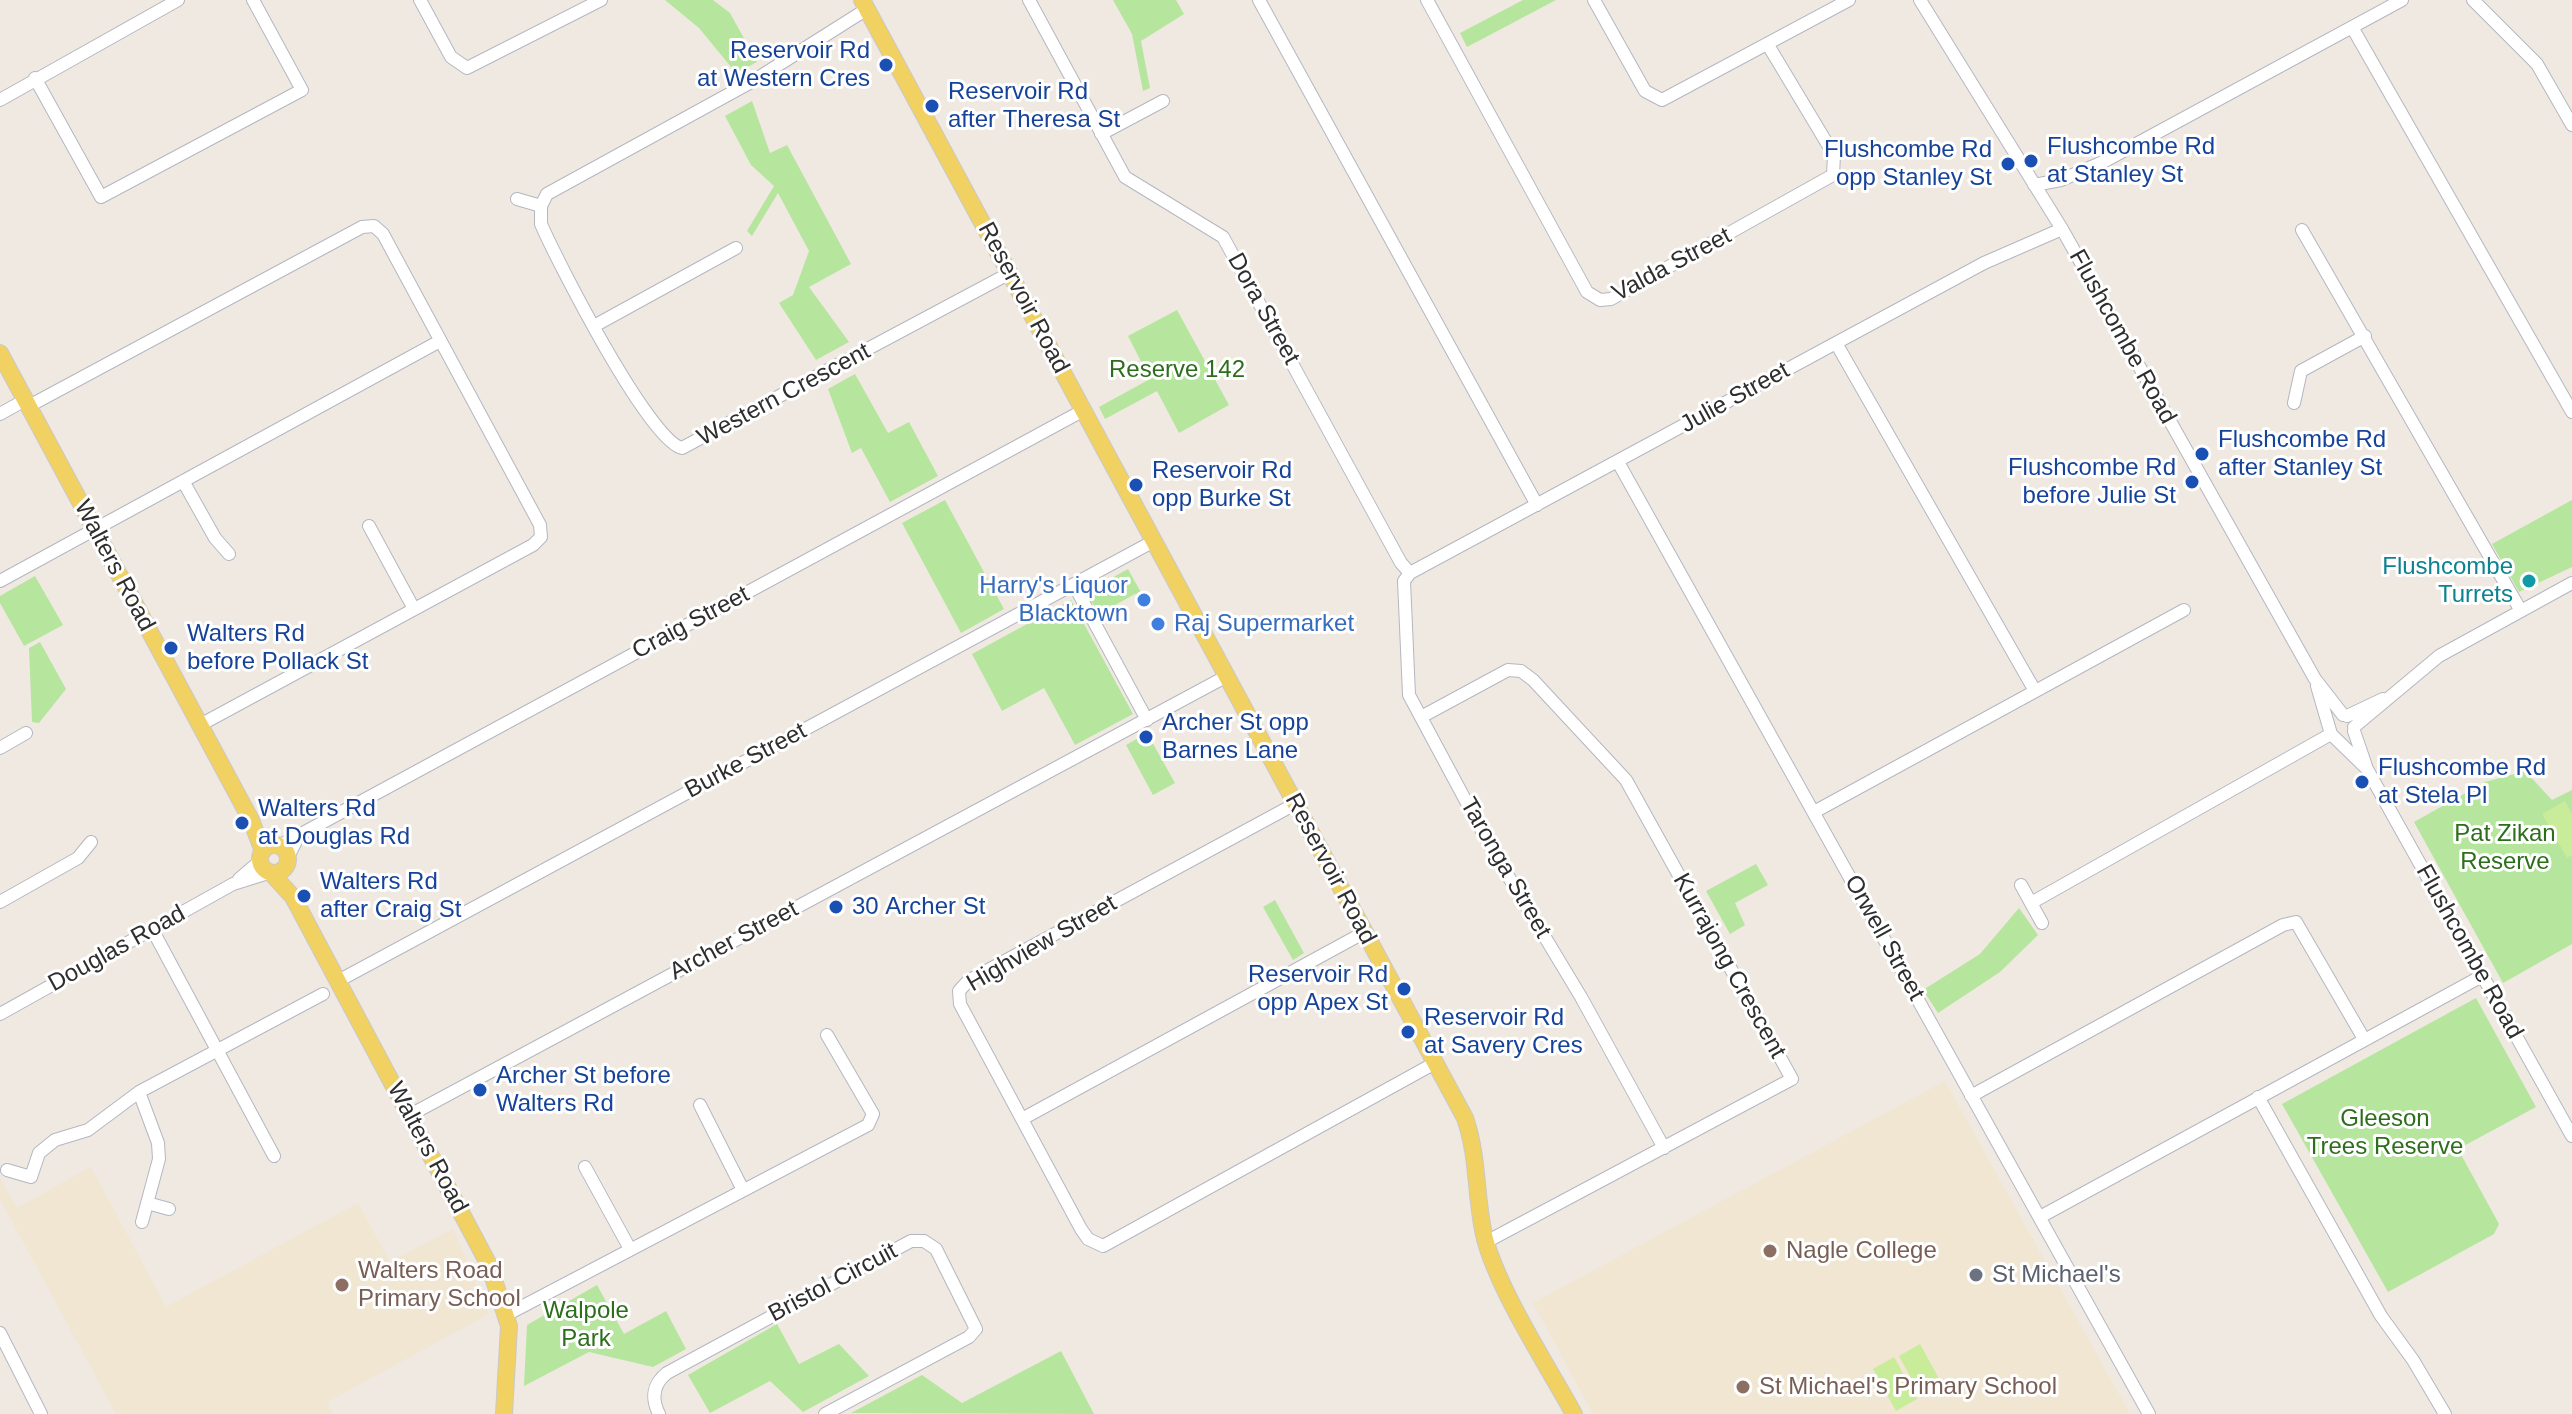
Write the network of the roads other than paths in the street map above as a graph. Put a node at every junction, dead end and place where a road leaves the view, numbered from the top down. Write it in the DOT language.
graph roads {
  1 [pos="178,0"];
  2 [pos="253,0"];
  3 [pos="420,0"];
  4 [pos="601,0"];
  5 [pos="1029,0"];
  6 [pos="1259,0"];
  7 [pos="1427,0"];
  8 [pos="1594,0"];
  9 [pos="1849,0"];
  10 [pos="1920,0"];
  11 [pos="2402,0"];
  12 [pos="2473,0"];
  13 [pos="865,4"];
  14 [pos="2352,27"];
  15 [pos="1768,45"];
  16 [pos="35,78"];
  17 [pos="0,100"];
  18 [pos="1163,101"];
  19 [pos="2572,125"];
  20 [pos="1101,134"];
  21 [pos="2061,180"];
  22 [pos="2034,185"];
  23 [pos="517,199"];
  24 [pos="2047,205"];
  25 [pos="541,206"];
  26 [pos="2062,229"];
  27 [pos="2302,230"];
  28 [pos="736,248"];
  29 [pos="1010,273"];
  30 [pos="594,326"];
  31 [pos="2365,336"];
  32 [pos="440,341"];
  33 [pos="1836,343"];
  34 [pos="0,353"];
  35 [pos="27,403"];
  36 [pos="2294,403"];
  37 [pos="1084,410"];
  38 [pos="2572,412"];
  39 [pos="0,414"];
  40 [pos="1618,462"];
  41 [pos="183,481"];
  42 [pos="1537,505"];
  43 [pos="369,526"];
  44 [pos="95,528"];
  45 [pos="1154,541"];
  46 [pos="229,554"];
  47 [pos="1410,573"];
  48 [pos="0,581"];
  49 [pos="2572,583"];
  50 [pos="1074,585"];
  51 [pos="414,609"];
  52 [pos="2184,610"];
  53 [pos="2521,611"];
  54 [pos="1227,676"];
  55 [pos="2315,679"];
  56 [pos="2035,691"];
  57 [pos="2393,695"];
  58 [pos="2345,715"];
  59 [pos="1421,717"];
  60 [pos="1147,720"];
  61 [pos="200,725"];
  62 [pos="2354,729"];
  63 [pos="26,733"];
  64 [pos="2332,733"];
  65 [pos="0,748"];
  66 [pos="2367,769"];
  67 [pos="1295,804"];
  68 [pos="1814,812"];
  69 [pos="91,842"];
  70 [pos="274,859"];
  71 [pos="2021,885"];
  72 [pos="0,902"];
  73 [pos="2031,903"];
  74 [pos="2042,923"];
  75 [pos="152,929"];
  76 [pos="1365,932"];
  77 [pos="2482,976"];
  78 [pos="338,981"];
  79 [pos="323,994"];
  80 [pos="0,1014"];
  81 [pos="827,1035"];
  82 [pos="2364,1039"];
  83 [pos="219,1049"];
  84 [pos="1435,1063"];
  85 [pos="139,1092"];
  86 [pos="1971,1096"];
  87 [pos="2258,1097"];
  88 [pos="700,1105"];
  89 [pos="410,1115"];
  90 [pos="1022,1119"];
  91 [pos="2572,1136"];
  92 [pos="1664,1148"];
  93 [pos="274,1156"];
  94 [pos="585,1167"];
  95 [pos="7,1170"];
  96 [pos="743,1190"];
  97 [pos="147,1203"];
  98 [pos="169,1209"];
  99 [pos="2040,1217"];
  100 [pos="142,1222"];
  101 [pos="1486,1242"];
  102 [pos="630,1249"];
  103 [pos="508,1314"];
  104 [pos="0,1333"];
  105 [pos="41,1414"];
  106 [pos="504,1414"];
  107 [pos="659,1414"];
  108 [pos="825,1414"];
  109 [pos="1574,1414"];
  110 [pos="2149,1414"];
  111 [pos="2445,1414"];
  1 -- 16 [label="street"];
  2 -- 16 [label="street"];
  3 -- 4 [label="street"];
  5 -- 20 [label="street, Dora Street"];
  6 -- 42 [label="street"];
  7 -- 15 [label="street, Valda Street"];
  8 -- 15 [label="street"];
  9 -- 15 [label="street"];
  10 -- 22 [label="street, Flushcombe Road"];
  11 -- 14 [label="street"];
  12 -- 19 [label="street"];
  13 -- 25 [label="street"];
  13 -- 29 [label="main road, Reservoir Road"];
  14 -- 21 [label="street"];
  14 -- 38 [label="street"];
  16 -- 17 [label="street"];
  18 -- 20 [label="street"];
  20 -- 47 [label="street, Dora Street"];
  21 -- 22 [label="street"];
  21 -- 24 [label="street"];
  22 -- 24 [label="street, Flushcombe Road"];
  23 -- 25 [label="street"];
  24 -- 26 [label="street, Flushcombe Road"];
  25 -- 30 [label="street, Western Crescent"];
  26 -- 33 [label="street, Julie Street"];
  26 -- 55 [label="street, Flushcombe Road"];
  27 -- 31 [label="street"];
  28 -- 30 [label="street"];
  29 -- 30 [label="street, Western Crescent"];
  29 -- 37 [label="main road, Reservoir Road"];
  31 -- 36 [label="street"];
  31 -- 53 [label="street"];
  32 -- 35 [label="street"];
  32 -- 41 [label="street"];
  32 -- 51 [label="street"];
  33 -- 40 [label="street, Julie Street"];
  33 -- 56 [label="street"];
  34 -- 35 [label="main road, Walters Road"];
  35 -- 39 [label="street"];
  35 -- 44 [label="main road, Walters Road"];
  37 -- 45 [label="main road, Reservoir Road"];
  37 -- 70 [label="street, Craig Street"];
  40 -- 42 [label="street, Julie Street"];
  40 -- 68 [label="street, Orwell Street"];
  41 -- 44 [label="street"];
  41 -- 46 [label="street"];
  42 -- 47 [label="street, Julie Street"];
  43 -- 51 [label="street"];
  44 -- 48 [label="street"];
  44 -- 61 [label="main road, Walters Road"];
  45 -- 50 [label="street, Burke Street"];
  45 -- 54 [label="main road, Reservoir Road"];
  47 -- 59 [label="street, Taronga Street"];
  49 -- 53 [label="street"];
  50 -- 60 [label="street"];
  50 -- 78 [label="street, Burke Street"];
  51 -- 61 [label="street"];
  52 -- 56 [label="street"];
  53 -- 57 [label="street"];
  54 -- 60 [label="street, Archer Street"];
  54 -- 67 [label="main road, Reservoir Road"];
  55 -- 58 [label="street, Flushcombe Road"];
  55 -- 64 [label="street, Flushcombe Road"];
  56 -- 68 [label="street"];
  57 -- 58 [label="street"];
  57 -- 62 [label="street"];
  58 -- 62 [label="street, Flushcombe Road"];
  58 -- 64 [label="street"];
  59 -- 92 [label="street, Taronga Street"];
  59 -- 92 [label="street, Kurrajong Crescent"];
  60 -- 89 [label="street, Archer Street"];
  61 -- 70 [label="main road, Walters Road"];
  62 -- 64 [label="street"];
  62 -- 66 [label="street, Flushcombe Road"];
  63 -- 65 [label="street"];
  64 -- 66 [label="street, Flushcombe Road"];
  64 -- 73 [label="street"];
  66 -- 77 [label="street, Flushcombe Road"];
  67 -- 76 [label="main road, Reservoir Road"];
  67 -- 90 [label="street, Highview Street"];
  68 -- 86 [label="street, Orwell Street"];
  69 -- 72 [label="street"];
  70 -- 75 [label="street, Douglas Road"];
  70 -- 78 [label="main road, Walters Road"];
  71 -- 73 [label="street"];
  73 -- 74 [label="street"];
  75 -- 80 [label="street, Douglas Road"];
  75 -- 83 [label="street"];
  76 -- 84 [label="main road, Reservoir Road"];
  76 -- 90 [label="street"];
  77 -- 82 [label="street"];
  77 -- 91 [label="street, Flushcombe Road"];
  78 -- 89 [label="main road, Walters Road"];
  79 -- 83 [label="street"];
  81 -- 96 [label="street"];
  82 -- 86 [label="street"];
  82 -- 87 [label="street"];
  83 -- 85 [label="street"];
  83 -- 93 [label="street"];
  84 -- 90 [label="street, Highview Street"];
  84 -- 101 [label="main road, Reservoir Road"];
  85 -- 95 [label="street"];
  85 -- 97 [label="street"];
  86 -- 99 [label="street, Orwell Street"];
  87 -- 99 [label="street"];
  87 -- 111 [label="street"];
  88 -- 96 [label="street"];
  89 -- 103 [label="main road, Walters Road"];
  92 -- 101 [label="street, Kurrajong Crescent"];
  94 -- 102 [label="street"];
  96 -- 102 [label="street"];
  97 -- 98 [label="street"];
  97 -- 100 [label="street"];
  99 -- 110 [label="street, Orwell Street"];
  101 -- 109 [label="main road, Reservoir Road"];
  102 -- 103 [label="street"];
  103 -- 106 [label="main road, Walters Road"];
  104 -- 105 [label="street"];
  107 -- 108 [label="street, Bristol Circuit"];
}
